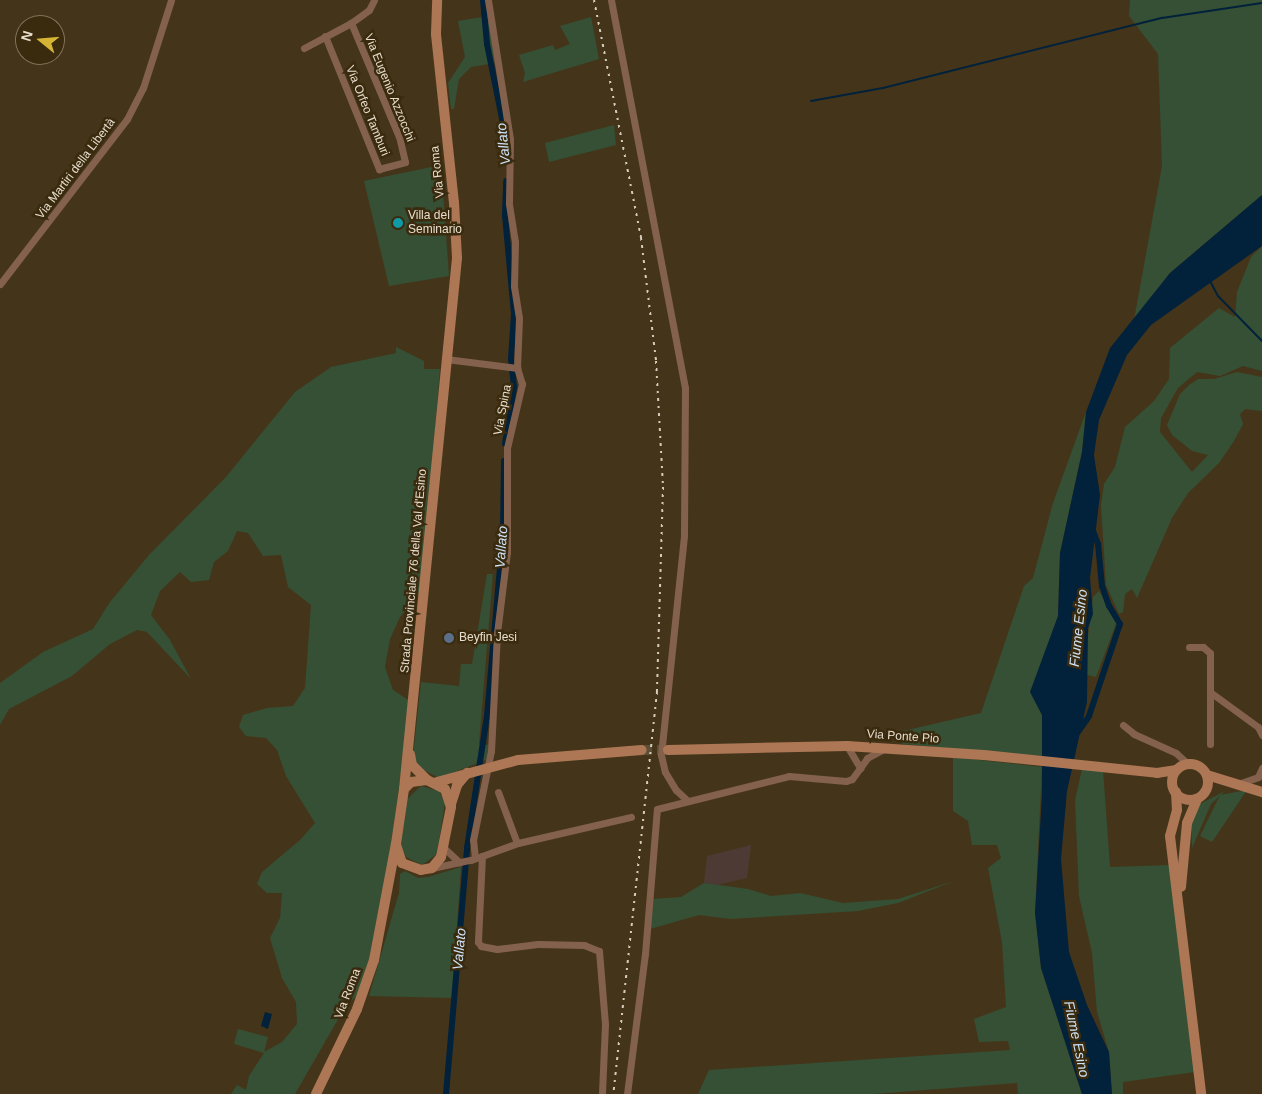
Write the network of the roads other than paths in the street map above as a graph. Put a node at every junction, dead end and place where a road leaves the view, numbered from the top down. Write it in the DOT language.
graph roads {
  1 [pos="171,0"];
  2 [pos="374,0"];
  3 [pos="437,0"];
  4 [pos="488,0"];
  5 [pos="611,0"];
  6 [pos="351,23"];
  7 [pos="325,36"];
  8 [pos="304,48"];
  9 [pos="405,162"];
  10 [pos="0,284"];
  11 [pos="446,359"];
  12 [pos="514,367"];
  13 [pos="442,398"];
  14 [pos="1189,647"];
  15 [pos="1210,692"];
  16 [pos="1122,725"];
  17 [pos="1262,735"];
  18 [pos="1210,744"];
  19 [pos="847,746"];
  20 [pos="408,747"];
  21 [pos="863,747"];
  22 [pos="888,749"];
  23 [pos="642,750"];
  24 [pos="668,750"];
  25 [pos="867,758"];
  26 [pos="1181,764"];
  27 [pos="479,768"];
  28 [pos="1262,768"];
  29 [pos="860,769"];
  30 [pos="1136,770"];
  31 [pos="1207,775"];
  32 [pos="432,781"];
  33 [pos="1238,784"];
  34 [pos="404,790"];
  35 [pos="1175,790"];
  36 [pos="1261,790"];
  37 [pos="498,792"];
  38 [pos="1200,796"];
  39 [pos="688,801"];
  40 [pos="451,807"];
  41 [pos="631,817"];
  42 [pos="517,843"];
  43 [pos="396,844"];
  44 [pos="444,848"];
  45 [pos="476,858"];
  46 [pos="461,862"];
  47 [pos="406,865"];
  48 [pos="432,868"];
  49 [pos="387,897"];
  50 [pos="1181,915"];
  51 [pos="316,1094"];
  52 [pos="602,1094"];
  53 [pos="627,1094"];
  54 [pos="1201,1094"];
  1 -- 10 [label="street, Via Martiri della Libertà"];
  2 -- 6 [label="street"];
  3 -- 11 [label="main road, Via Roma"];
  4 -- 12 [label="street, Via Spina"];
  5 -- 39 [label="street"];
  6 -- 7 [label="street"];
  6 -- 9 [label="street, Via Eugenio Azzocchi"];
  7 -- 8 [label="street"];
  7 -- 9 [label="street, Via Orfeo Tamburi"];
  11 -- 12 [label="street"];
  11 -- 13 [label="main road, Via Roma"];
  12 -- 27 [label="street, Via Spina"];
  13 -- 20 [label="main road, Strada Provinciale 76 della Val d'Esino"];
  14 -- 15 [label="street"];
  15 -- 17 [label="street"];
  15 -- 18 [label="street"];
  16 -- 26 [label="street"];
  19 -- 21 [label="main road, Via Ponte Pio"];
  19 -- 24 [label="main road, Via Ponte Pio"];
  19 -- 29 [label="street"];
  20 -- 32 [label="main road, Strada Provinciale 76 della Val d'Esino"];
  20 -- 34 [label="main road, Strada Provinciale 76 della Val d'Esino"];
  21 -- 22 [label="main road, Via Ponte Pio"];
  21 -- 25 [label="street"];
  21 -- 29 [label="street"];
  22 -- 25 [label="street"];
  22 -- 30 [label="main road, Via Ponte Pio"];
  23 -- 27 [label="main road"];
  25 -- 29 [label="street"];
  26 -- 30 [label="main road, Via Ponte Pio"];
  26 -- 31 [label="main road"];
  26 -- 35 [label="main road"];
  27 -- 32 [label="main road"];
  27 -- 40 [label="main road"];
  27 -- 45 [label="street, Via Spina"];
  28 -- 33 [label="street"];
  29 -- 39 [label="street"];
  30 -- 35 [label="main road, Via Ponte Pio"];
  31 -- 33 [label="main road"];
  31 -- 38 [label="main road"];
  32 -- 34 [label="main road"];
  32 -- 40 [label="main road, Strada Provinciale 76 della Val d'Esino"];
  33 -- 36 [label="main road"];
  33 -- 38 [label="main road"];
  34 -- 43 [label="main road, Strada Provinciale 76 della Val d'Esino"];
  35 -- 38 [label="main road, Via Ponte Pio"];
  35 -- 50 [label="main road"];
  37 -- 42 [label="street"];
  38 -- 50 [label="main road"];
  39 -- 53 [label="street"];
  40 -- 44 [label="main road"];
  41 -- 42 [label="street"];
  42 -- 45 [label="street"];
  43 -- 47 [label="main road"];
  43 -- 49 [label="main road, Strada Provinciale 76 della Val d'Esino"];
  44 -- 46 [label="street"];
  44 -- 48 [label="main road"];
  45 -- 46 [label="street"];
  45 -- 52 [label="street, Via Spina"];
  46 -- 48 [label="street"];
  47 -- 48 [label="main road"];
  47 -- 49 [label="main road"];
  49 -- 51 [label="main road, Via Roma"];
  50 -- 54 [label="main road"];
}
